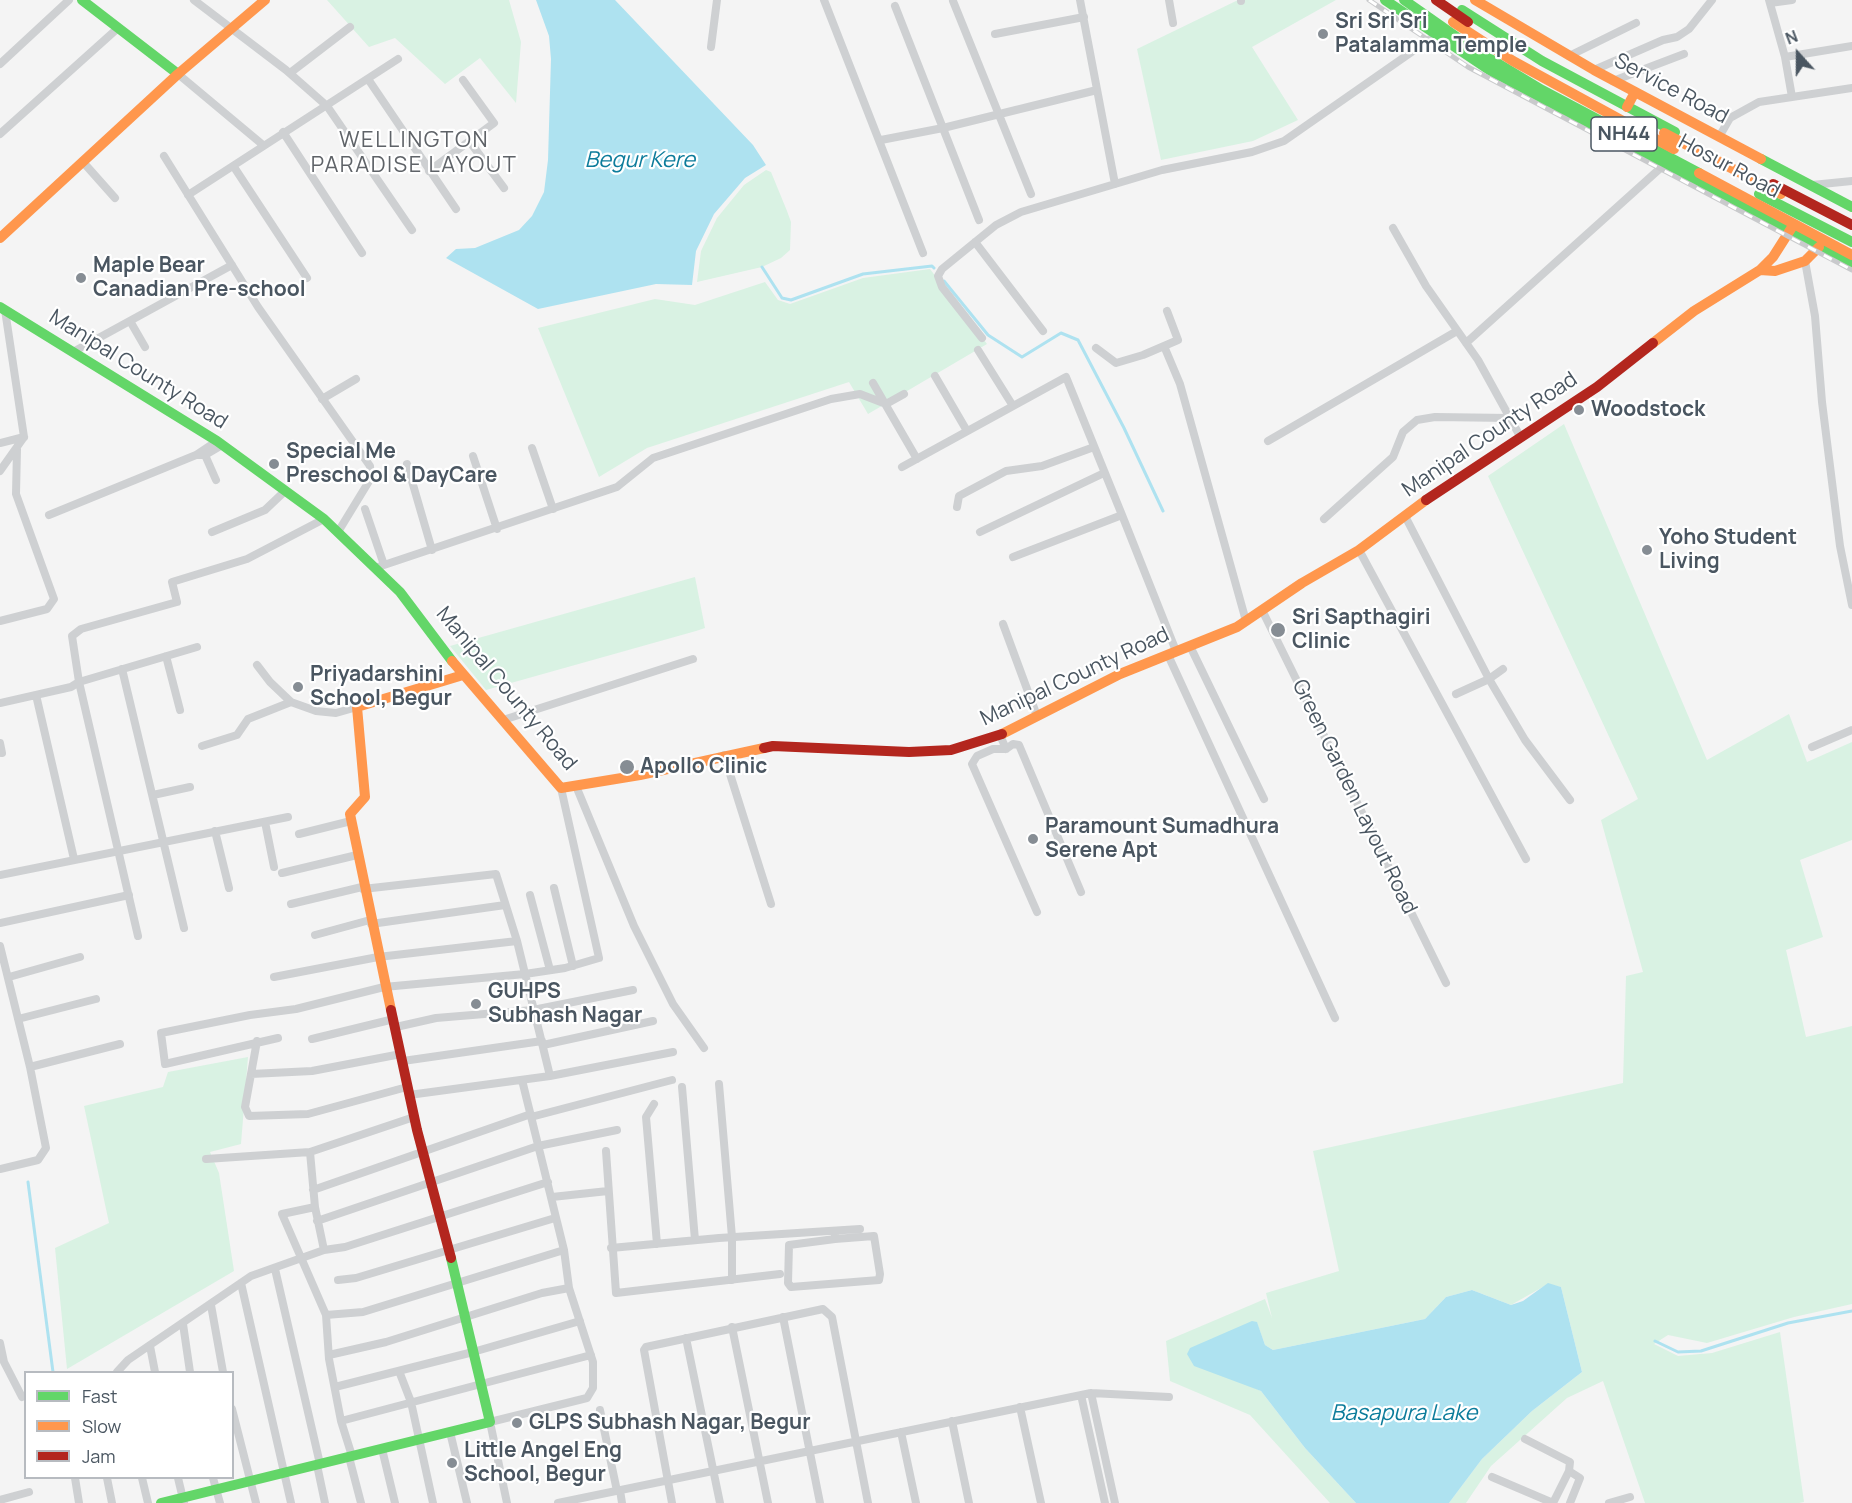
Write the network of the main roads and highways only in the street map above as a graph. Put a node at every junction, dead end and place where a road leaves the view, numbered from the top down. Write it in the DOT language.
graph roads {
  1 [pos="82,0"];
  2 [pos="265,0"];
  3 [pos="1385,0"];
  4 [pos="1404,0"];
  5 [pos="1419,0"];
  6 [pos="1436,0"];
  7 [pos="1447,0"];
  8 [pos="1475,0"];
  9 [pos="178,74"];
  10 [pos="1635,92"];
  11 [pos="1627,107"];
  12 [pos="1852,207"];
  13 [pos="1852,225"];
  14 [pos="1792,227"];
  15 [pos="1852,231"];
  16 [pos="0,238"];
  17 [pos="1852,242"];
  18 [pos="1819,247"];
  19 [pos="1852,255"];
  20 [pos="1852,264"];
  21 [pos="1760,270"];
  22 [pos="3,308"];
  23 [pos="463,675"];
  24 [pos="184,1500"];
  25 [pos="161,1503"];
  1 -- 9 [label="main road"];
  2 -- 9 [label="main road"];
  3 -- 14 [label="main road"];
  4 -- 14 [label="main road, Hosur Road / NH44"];
  5 -- 17 [label="main road"];
  6 -- 15 [label="main road"];
  7 -- 11 [label="main road, Hosur Road / NH44"];
  8 -- 10 [label="main road, Service Road"];
  9 -- 16 [label="main road"];
  10 -- 11 [label="main road"];
  10 -- 12 [label="main road, Service Road"];
  11 -- 13 [label="main road, Hosur Road / NH44"];
  14 -- 18 [label="main road"];
  14 -- 19 [label="main road, Hosur Road / NH44"];
  14 -- 21 [label="main road, Manipal County Road"];
  18 -- 20 [label="main road"];
  18 -- 21 [label="main road"];
  21 -- 23 [label="main road, Manipal County Road"];
  22 -- 23 [label="main road, Manipal County Road"];
  23 -- 24 [label="main road"];
  24 -- 25 [label="main road"];
}
